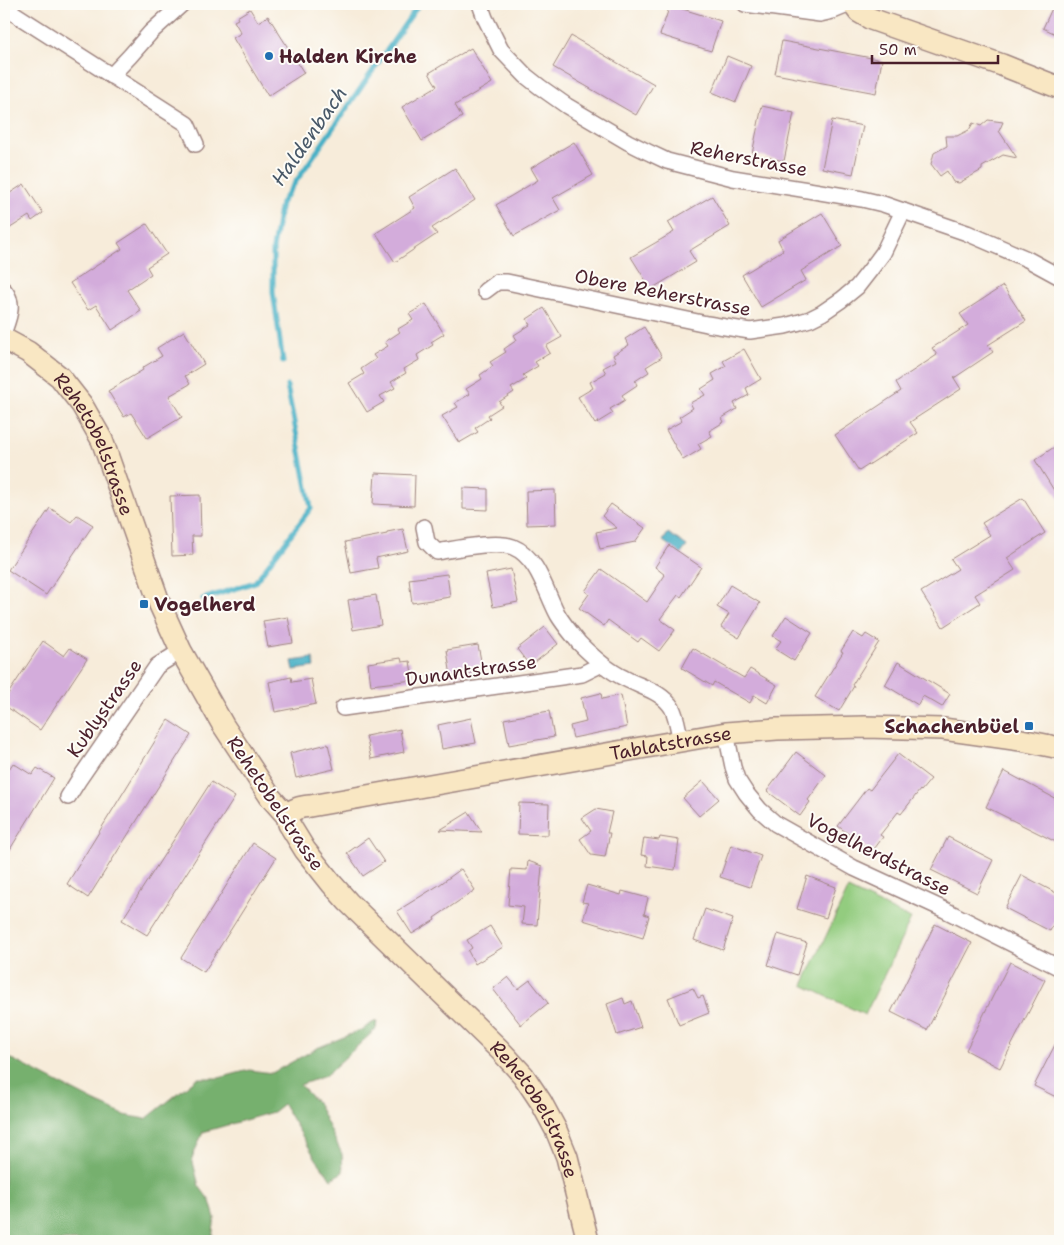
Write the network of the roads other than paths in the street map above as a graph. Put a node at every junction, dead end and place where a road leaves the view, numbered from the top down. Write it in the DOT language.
graph roads {
  1 [pos="182,4"];
  2 [pos="480,4"];
  3 [pos="745,4"];
  4 [pos="852,4"];
  5 [pos="4,7"];
  6 [pos="111,76"];
  7 [pos="1060,88"];
  8 [pos="196,144"];
  9 [pos="902,211"];
  10 [pos="1060,277"];
  11 [pos="4,290"];
  12 [pos="485,291"];
  13 [pos="4,331"];
  14 [pos="4,339"];
  15 [pos="424,527"];
  16 [pos="181,651"];
  17 [pos="602,664"];
  18 [pos="343,708"];
  19 [pos="726,733"];
  20 [pos="680,741"];
  21 [pos="1060,748"];
  22 [pos="68,798"];
  23 [pos="287,816"];
  24 [pos="1060,968"];
  25 [pos="588,1241"];
  1 -- 6 [label="street"];
  2 -- 9 [label="street, Reherstrasse"];
  3 -- 4 [label="street"];
  4 -- 7 [label="street"];
  5 -- 6 [label="street"];
  6 -- 8 [label="street"];
  9 -- 10 [label="street, Reherstrasse"];
  9 -- 12 [label="street, Obere Reherstrasse"];
  11 -- 13 [label="street"];
  14 -- 16 [label="street, Rehetobelstrasse"];
  15 -- 17 [label="street"];
  16 -- 22 [label="street, Kublystrasse"];
  16 -- 23 [label="street, Rehetobelstrasse"];
  17 -- 18 [label="street, Dunantstrasse"];
  17 -- 20 [label="street"];
  19 -- 20 [label="street, Tablatstrasse"];
  19 -- 21 [label="street, Tablatstrasse"];
  19 -- 24 [label="street, Vogelherdstrasse"];
  20 -- 23 [label="street, Tablatstrasse"];
  23 -- 25 [label="street, Rehetobelstrasse"];
}
